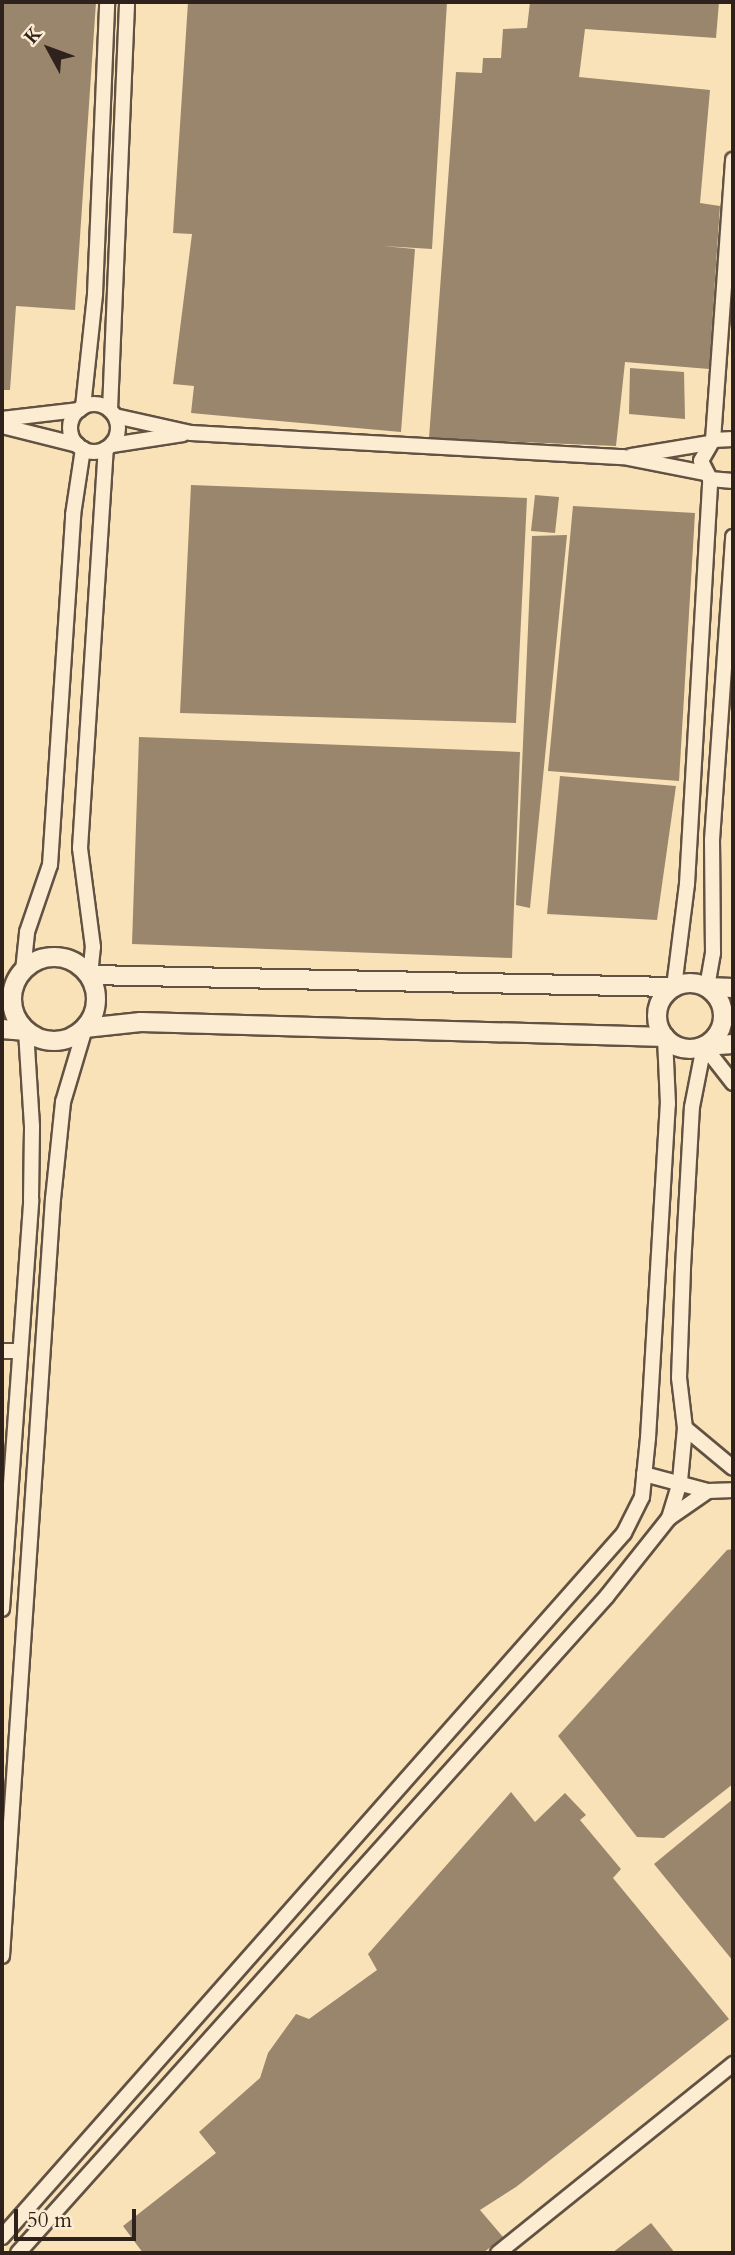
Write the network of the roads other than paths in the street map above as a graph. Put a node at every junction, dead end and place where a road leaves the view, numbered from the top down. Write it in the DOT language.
graph roads {
  1 [pos="107,2"];
  2 [pos="127,2"];
  3 [pos="104,87"];
  4 [pos="124,89"];
  5 [pos="733,160"];
  6 [pos="81,408"];
  7 [pos="112,413"];
  8 [pos="2,419"];
  9 [pos="2,426"];
  10 [pos="191,433"];
  11 [pos="733,439"];
  12 [pos="711,441"];
  13 [pos="80,447"];
  14 [pos="109,447"];
  15 [pos="623,457"];
  16 [pos="708,476"];
  17 [pos="733,481"];
  18 [pos="733,537"];
  19 [pos="2,971"];
  20 [pos="23,971"];
  21 [pos="90,975"];
  22 [pos="674,987"];
  23 [pos="707,987"];
  24 [pos="733,988"];
  25 [pos="85,1028"];
  26 [pos="2,1029"];
  27 [pos="26,1031"];
  28 [pos="666,1037"];
  29 [pos="733,1044"];
  30 [pos="704,1046"];
  31 [pos="733,1083"];
  32 [pos="2,1351"];
  33 [pos="20,1351"];
  34 [pos="685,1428"];
  35 [pos="733,1468"];
  36 [pos="644,1474"];
  37 [pos="680,1481"];
  38 [pos="733,1490"];
  39 [pos="708,1491"];
  40 [pos="669,1518"];
  41 [pos="2,1609"];
  42 [pos="2,1956"];
  43 [pos="733,2064"];
  44 [pos="2,2237"];
  45 [pos="18,2253"];
  46 [pos="500,2253"];
  1 -- 3 [label="street"];
  2 -- 4 [label="street"];
  3 -- 4 [label="street"];
  3 -- 6 [label="street"];
  4 -- 7 [label="street"];
  5 -- 12 [label="street"];
  6 -- 7 [label="street"];
  6 -- 8 [label="street"];
  6 -- 13 [label="street"];
  7 -- 10 [label="street"];
  7 -- 14 [label="street"];
  9 -- 13 [label="street"];
  10 -- 14 [label="street"];
  10 -- 15 [label="street"];
  11 -- 12 [label="street"];
  12 -- 15 [label="street"];
  12 -- 16 [label="street"];
  13 -- 14 [label="street"];
  13 -- 20 [label="street"];
  14 -- 21 [label="street"];
  15 -- 16 [label="street"];
  16 -- 17 [label="street"];
  16 -- 22 [label="street"];
  18 -- 23 [label="street"];
  19 -- 20 [label="street"];
  20 -- 21 [label="street"];
  20 -- 27 [label="street"];
  21 -- 22 [label="street"];
  21 -- 25 [label="street"];
  22 -- 23 [label="street"];
  22 -- 28 [label="street"];
  23 -- 24 [label="street"];
  23 -- 30 [label="street"];
  25 -- 27 [label="street"];
  25 -- 28 [label="street"];
  25 -- 42 [label="street"];
  26 -- 27 [label="street"];
  27 -- 33 [label="street"];
  28 -- 30 [label="street"];
  28 -- 36 [label="street"];
  29 -- 30 [label="street"];
  30 -- 31 [label="street"];
  30 -- 34 [label="street"];
  32 -- 33 [label="street"];
  33 -- 41 [label="street"];
  34 -- 35 [label="street"];
  34 -- 37 [label="street"];
  36 -- 37 [label="street"];
  36 -- 44 [label="street"];
  37 -- 39 [label="street"];
  37 -- 40 [label="street"];
  38 -- 39 [label="street"];
  39 -- 40 [label="street"];
  40 -- 45 [label="street"];
  43 -- 46 [label="street"];
}
